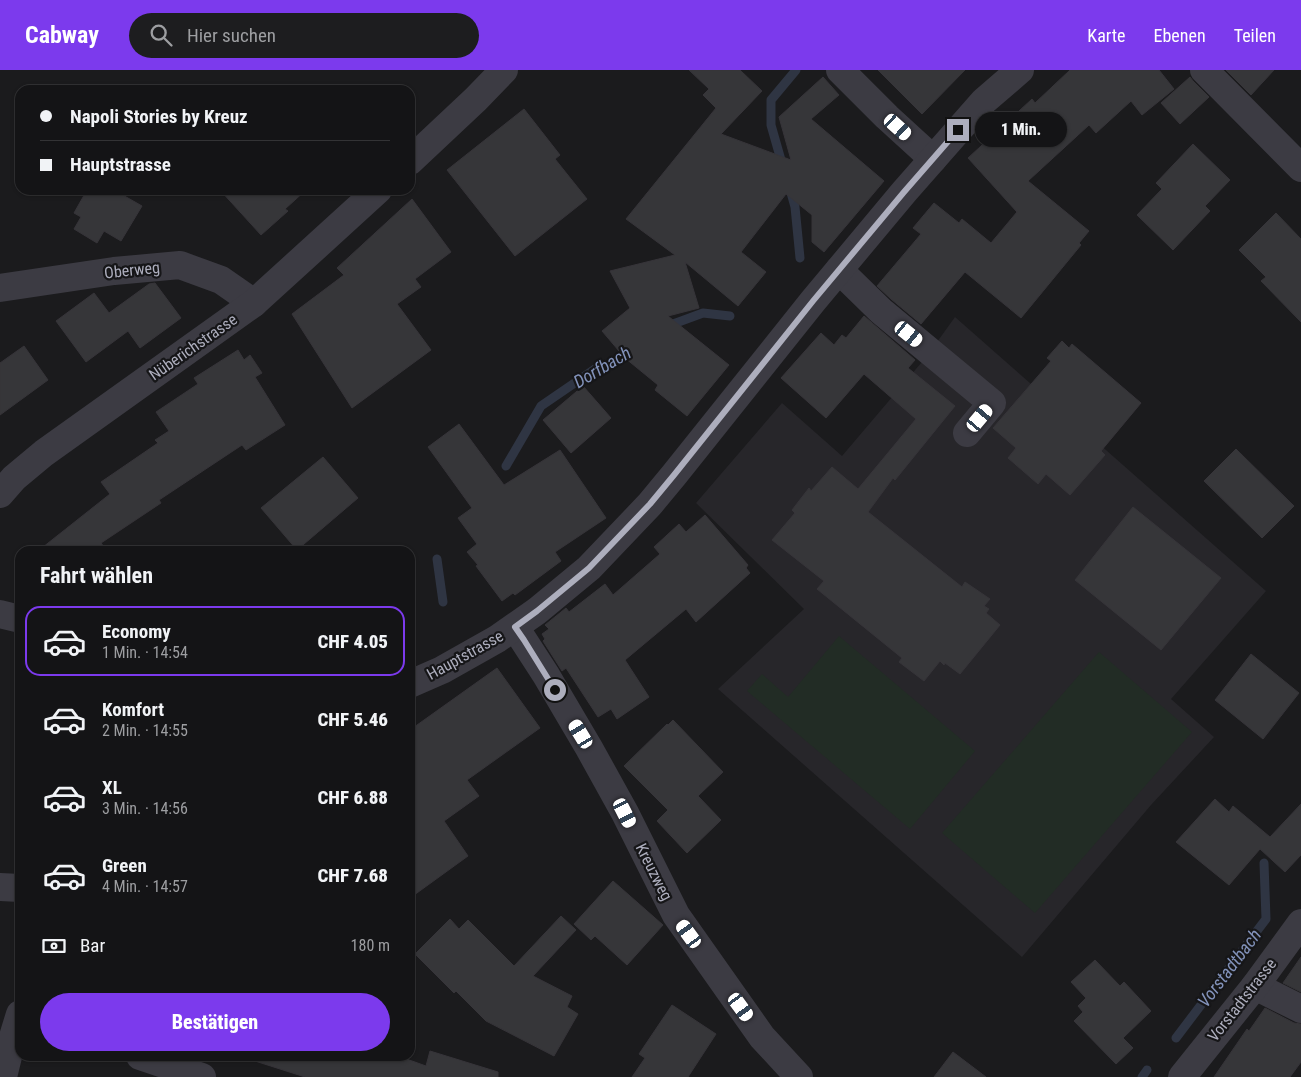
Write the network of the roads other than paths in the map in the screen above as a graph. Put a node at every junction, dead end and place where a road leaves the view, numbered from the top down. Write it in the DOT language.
graph roads {
  1 [pos="504,70"];
  2 [pos="840,70"];
  3 [pos="1020,70"];
  4 [pos="1204,70"];
  5 [pos="415,155"];
  6 [pos="933,159"];
  7 [pos="1301,168"];
  8 [pos="373,195"];
  9 [pos="839,270"];
  10 [pos="0,288"];
  11 [pos="254,303"];
  12 [pos="967,434"];
  13 [pos="0,494"];
  14 [pos="0,614"];
  15 [pos="15,618"];
  16 [pos="515,627"];
  17 [pos="415,682"];
  18 [pos="0,887"];
  19 [pos="15,888"];
  20 [pos="1301,923"];
  21 [pos="1255,986"];
  22 [pos="1301,1009"];
  23 [pos="15,1034"];
  24 [pos="155,1061"];
  25 [pos="3,1077"];
  26 [pos="202,1077"];
  27 [pos="800,1077"];
  28 [pos="1182,1077"];
  1 -- 5 [label="street"];
  2 -- 6 [label="street"];
  3 -- 6 [label="street, Hauptstrasse"];
  4 -- 7 [label="street"];
  6 -- 9 [label="street, Hauptstrasse"];
  8 -- 11 [label="street, Nüberichstrasse"];
  9 -- 12 [label="street"];
  9 -- 16 [label="street, Hauptstrasse"];
  10 -- 11 [label="street, Oberweg"];
  11 -- 13 [label="street, Nüberichstrasse"];
  14 -- 15 [label="street"];
  16 -- 17 [label="street, Hauptstrasse"];
  16 -- 27 [label="street, Kreuzweg"];
  18 -- 19 [label="street"];
  20 -- 21 [label="street, Vorstadtstrasse"];
  21 -- 22 [label="street"];
  21 -- 28 [label="street, Vorstadtstrasse"];
  23 -- 25 [label="street"];
  24 -- 26 [label="street"];
}
